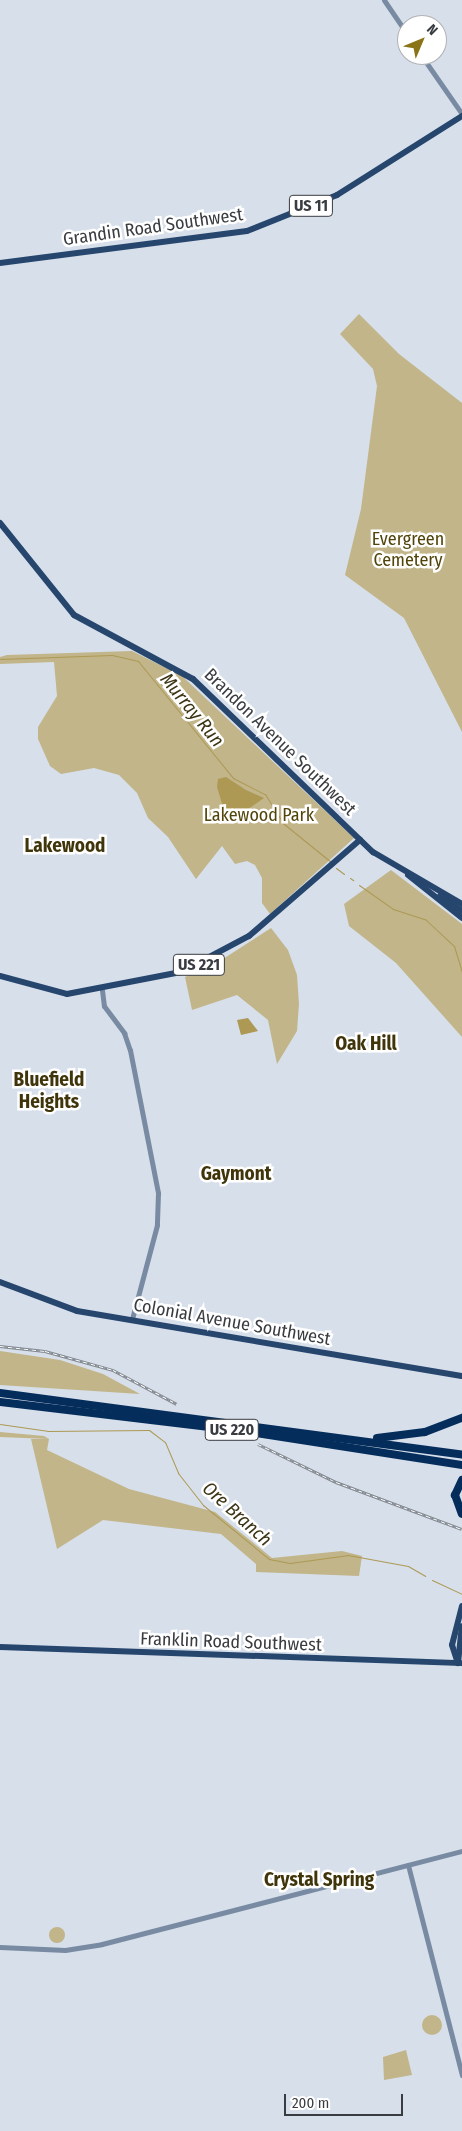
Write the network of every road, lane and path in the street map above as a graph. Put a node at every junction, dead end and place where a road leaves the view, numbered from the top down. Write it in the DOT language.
graph roads {
  1 [pos="384,0"];
  2 [pos="397,19"];
  3 [pos="428,65"];
  4 [pos="462,115"];
  5 [pos="0,263"];
  6 [pos="0,522"];
  7 [pos="360,840"];
  8 [pos="405,872"];
  9 [pos="415,882"];
  10 [pos="462,904"];
  11 [pos="462,911"];
  12 [pos="462,918"];
  13 [pos="0,976"];
  14 [pos="102,990"];
  15 [pos="0,1282"];
  16 [pos="132,1319"];
  17 [pos="462,1376"];
  18 [pos="0,1393"];
  19 [pos="0,1402"];
  20 [pos="462,1418"];
  21 [pos="324,1433"];
  22 [pos="462,1455"];
  23 [pos="462,1465"];
  24 [pos="462,1480"];
  25 [pos="462,1514"];
  26 [pos="462,1606"];
  27 [pos="462,1626"];
  28 [pos="0,1647"];
  29 [pos="461,1665"];
  30 [pos="462,1851"];
  31 [pos="408,1865"];
  32 [pos="0,1947"];
  33 [pos="462,2075"];
  1 -- 2 [label="street"];
  3 -- 4 [label="street"];
  4 -- 5 [label="main road, Grandin Road Southwest / US 11"];
  6 -- 7 [label="main road, Brandon Avenue Southwest"];
  7 -- 8 [label="main road, Brandon Avenue Southwest"];
  7 -- 14 [label="main road, US 221"];
  8 -- 9 [label="main road, Brandon Avenue Southwest"];
  8 -- 10 [label="main road, Brandon Avenue Southwest"];
  9 -- 11 [label="main road, Brandon Avenue Southwest"];
  9 -- 12 [label="main road, Brandon Avenue Southwest"];
  13 -- 14 [label="main road, US 221"];
  14 -- 16 [label="street"];
  15 -- 16 [label="main road, Colonial Avenue Southwest"];
  16 -- 17 [label="main road, Colonial Avenue Southwest"];
  18 -- 21 [label="highway, US 220"];
  19 -- 23 [label="highway, US 220"];
  20 -- 21 [label="highway"];
  21 -- 22 [label="highway, US 220"];
  24 -- 25 [label="highway"];
  26 -- 29 [label="main road"];
  27 -- 29 [label="main road"];
  28 -- 29 [label="main road, Franklin Road Southwest"];
  30 -- 31 [label="street"];
  31 -- 32 [label="street"];
  31 -- 33 [label="street"];
}
